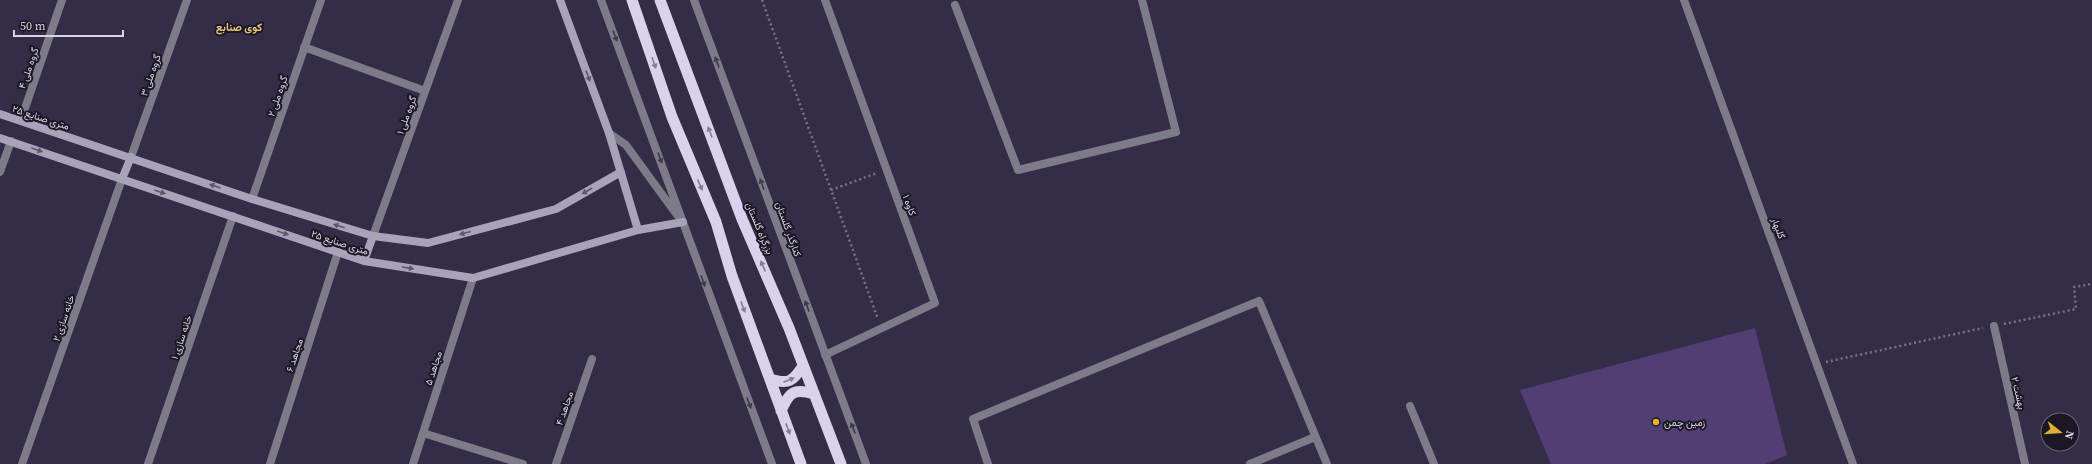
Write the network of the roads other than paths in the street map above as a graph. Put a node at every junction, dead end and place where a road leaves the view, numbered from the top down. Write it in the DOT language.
graph roads {
  1 [pos="62,0"];
  2 [pos="187,0"];
  3 [pos="321,0"];
  4 [pos="458,0"];
  5 [pos="560,0"];
  6 [pos="601,0"];
  7 [pos="632,0"];
  8 [pos="660,0"];
  9 [pos="694,0"];
  10 [pos="825,0"];
  11 [pos="1142,0"];
  12 [pos="1684,0"];
  13 [pos="955,5"];
  14 [pos="304,47"];
  15 [pos="425,91"];
  16 [pos="0,114"];
  17 [pos="20,120"];
  18 [pos="609,133"];
  19 [pos="0,138"];
  20 [pos="11,141"];
  21 [pos="131,157"];
  22 [pos="0,172"];
  23 [pos="621,172"];
  24 [pos="122,179"];
  25 [pos="252,199"];
  26 [pos="233,216"];
  27 [pos="682,222"];
  28 [pos="638,230"];
  29 [pos="373,236"];
  30 [pos="338,252"];
  31 [pos="364,261"];
  32 [pos="473,278"];
  33 [pos="1994,326"];
  34 [pos="825,355"];
  35 [pos="592,359"];
  36 [pos="803,366"];
  37 [pos="770,379"];
  38 [pos="814,394"];
  39 [pos="1410,406"];
  40 [pos="781,411"];
  41 [pos="422,433"];
  42 [pos="1315,437"];
  43 [pos="22,464"];
  44 [pos="148,464"];
  45 [pos="270,464"];
  46 [pos="412,464"];
  47 [pos="523,464"];
  48 [pos="556,464"];
  49 [pos="772,464"];
  50 [pos="801,464"];
  51 [pos="841,464"];
  52 [pos="866,464"];
  53 [pos="988,464"];
  54 [pos="1250,464"];
  55 [pos="1327,464"];
  56 [pos="1434,464"];
  57 [pos="1853,464"];
  58 [pos="2025,464"];
  1 -- 17 [label="street, گروه ملی ۴"];
  2 -- 21 [label="street, گروه ملی ۳"];
  3 -- 14 [label="street, گروه ملی ۲"];
  4 -- 15 [label="street, گروه ملی ۱"];
  5 -- 18 [label="main road, one-way"];
  6 -- 27 [label="street, one-way"];
  7 -- 37 [label="highway, one-way"];
  36 -- 8 [label="highway, بزرگراه گلستان, one-way"];
  34 -- 9 [label="street, کنارگذر گلستان, one-way"];
  10 -- 34 [label="street, کاوه ۱"];
  11 -- 13 [label="street"];
  12 -- 57 [label="street, گلبهار"];
  14 -- 15 [label="street"];
  14 -- 25 [label="street, گروه ملی ۲"];
  15 -- 29 [label="street, گروه ملی ۱"];
  16 -- 17 [label="main road, ۲۵ متری صنایع"];
  17 -- 21 [label="main road, ۲۵ متری صنایع"];
  18 -- 23 [label="main road"];
  18 -- 27 [label="street"];
  19 -- 20 [label="main road, ۲۵ متری صنایع"];
  20 -- 22 [label="street"];
  20 -- 24 [label="main road, ۲۵ متری صنایع, one-way"];
  21 -- 24 [label="main road"];
  25 -- 21 [label="main road, ۲۵ متری صنایع, one-way"];
  23 -- 28 [label="main road"];
  23 -- 29 [label="main road, ۲۵ متری صنایع, one-way"];
  24 -- 26 [label="main road, ۲۵ متری صنایع, one-way"];
  24 -- 43 [label="street, خانه سازی ۲"];
  29 -- 25 [label="main road, ۲۵ متری صنایع, one-way"];
  26 -- 30 [label="main road, ۲۵ متری صنایع, one-way"];
  26 -- 44 [label="street, خانه سازی ۱"];
  27 -- 28 [label="main road, ۲۵ متری صنایع"];
  27 -- 49 [label="street, one-way"];
  28 -- 32 [label="main road, ۲۵ متری صنایع"];
  29 -- 31 [label="main road"];
  30 -- 31 [label="main road, ۲۵ متری صنایع"];
  30 -- 45 [label="street, ۶ مجاهد"];
  31 -- 32 [label="main road, ۲۵ متری صنایع, one-way"];
  32 -- 41 [label="street, ۵ مجاهد"];
  33 -- 58 [label="street, بهشت ۲"];
  52 -- 34 [label="street, کنارگذر گلستان, one-way"];
  35 -- 48 [label="street, مجاهد ۴"];
  37 -- 36 [label="highway, one-way"];
  36 -- 38 [label="highway, بزرگراه گلستان"];
  37 -- 40 [label="highway"];
  38 -- 40 [label="highway"];
  38 -- 51 [label="highway, بزرگراه گلستان"];
  39 -- 56 [label="street"];
  40 -- 50 [label="highway, one-way"];
  41 -- 46 [label="street, ۵ مجاهد"];
  41 -- 47 [label="street"];
  42 -- 53 [label="street"];
  42 -- 54 [label="street"];
  42 -- 55 [label="street"];
}
